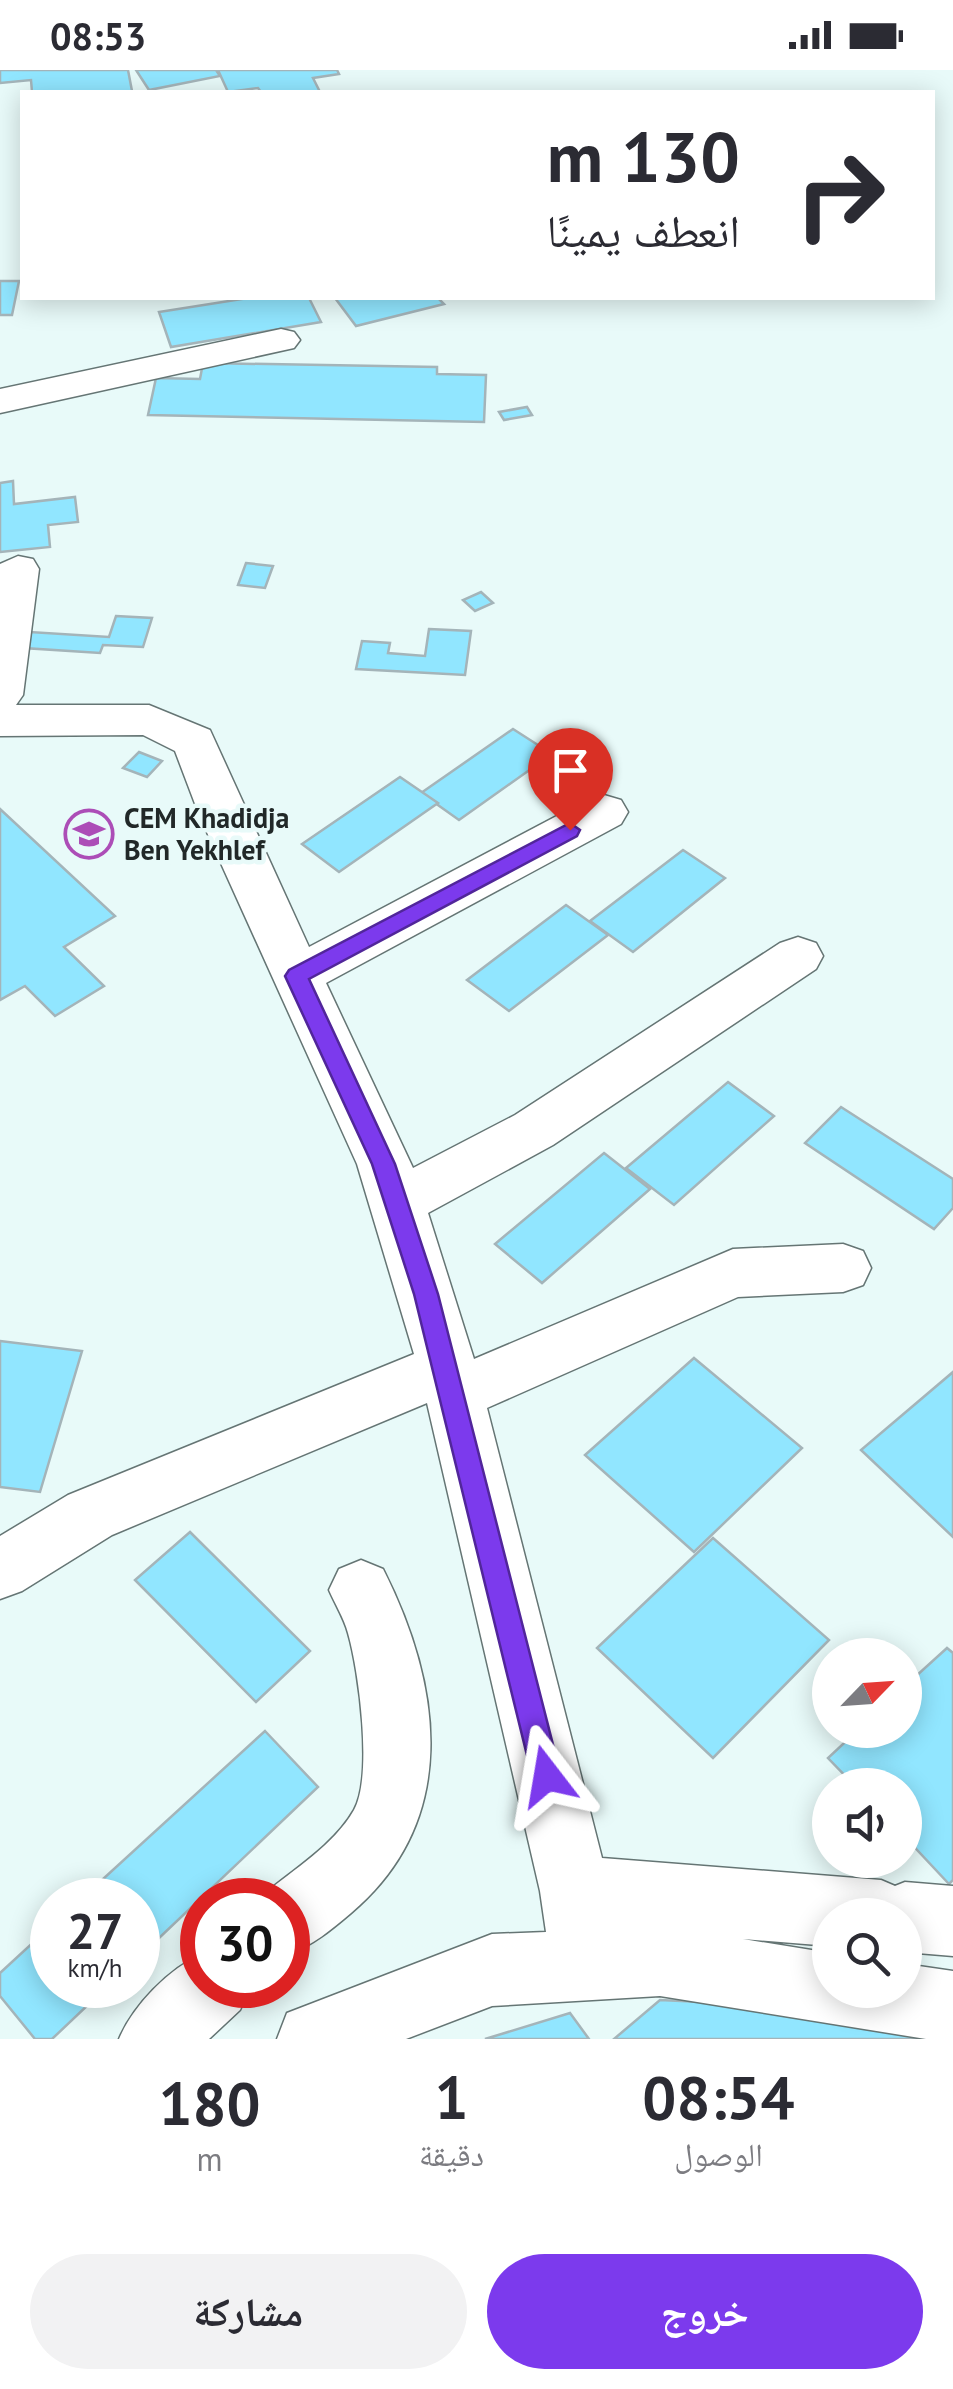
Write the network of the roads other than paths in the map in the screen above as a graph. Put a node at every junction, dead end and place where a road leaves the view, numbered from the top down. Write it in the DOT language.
graph roads {
  1 [pos="281,340"];
  2 [pos="0,401"];
  3 [pos="18,570"];
  4 [pos="0,694"];
  5 [pos="0,721"];
  6 [pos="604,812"];
  7 [pos="798,956"];
  8 [pos="296,976"];
  9 [pos="397,1203"];
  10 [pos="843,1268"];
  11 [pos="449,1382"];
  12 [pos="0,1570"];
  13 [pos="361,1590"];
  14 [pos="575,1891"];
  15 [pos="310,1900"];
  16 [pos="812,1910"];
  17 [pos="922,1918"];
  18 [pos="953,1921"];
  19 [pos="586,1965"];
  20 [pos="812,1985"];
  21 [pos="922,2002"];
  22 [pos="953,2006"];
  23 [pos="189,2008"];
  24 [pos="155,2039"];
  25 [pos="314,2039"];
  1 -- 2 [label="street"];
  3 -- 4 [label="street"];
  5 -- 8 [label="street"];
  6 -- 8 [label="street"];
  7 -- 9 [label="street"];
  8 -- 9 [label="street"];
  9 -- 11 [label="street"];
  10 -- 11 [label="street"];
  11 -- 12 [label="street"];
  11 -- 14 [label="street"];
  13 -- 15 [label="street"];
  14 -- 16 [label="street"];
  14 -- 19 [label="street"];
  17 -- 18 [label="street"];
  19 -- 20 [label="street"];
  19 -- 25 [label="street"];
  21 -- 22 [label="street"];
  23 -- 24 [label="street"];
}
